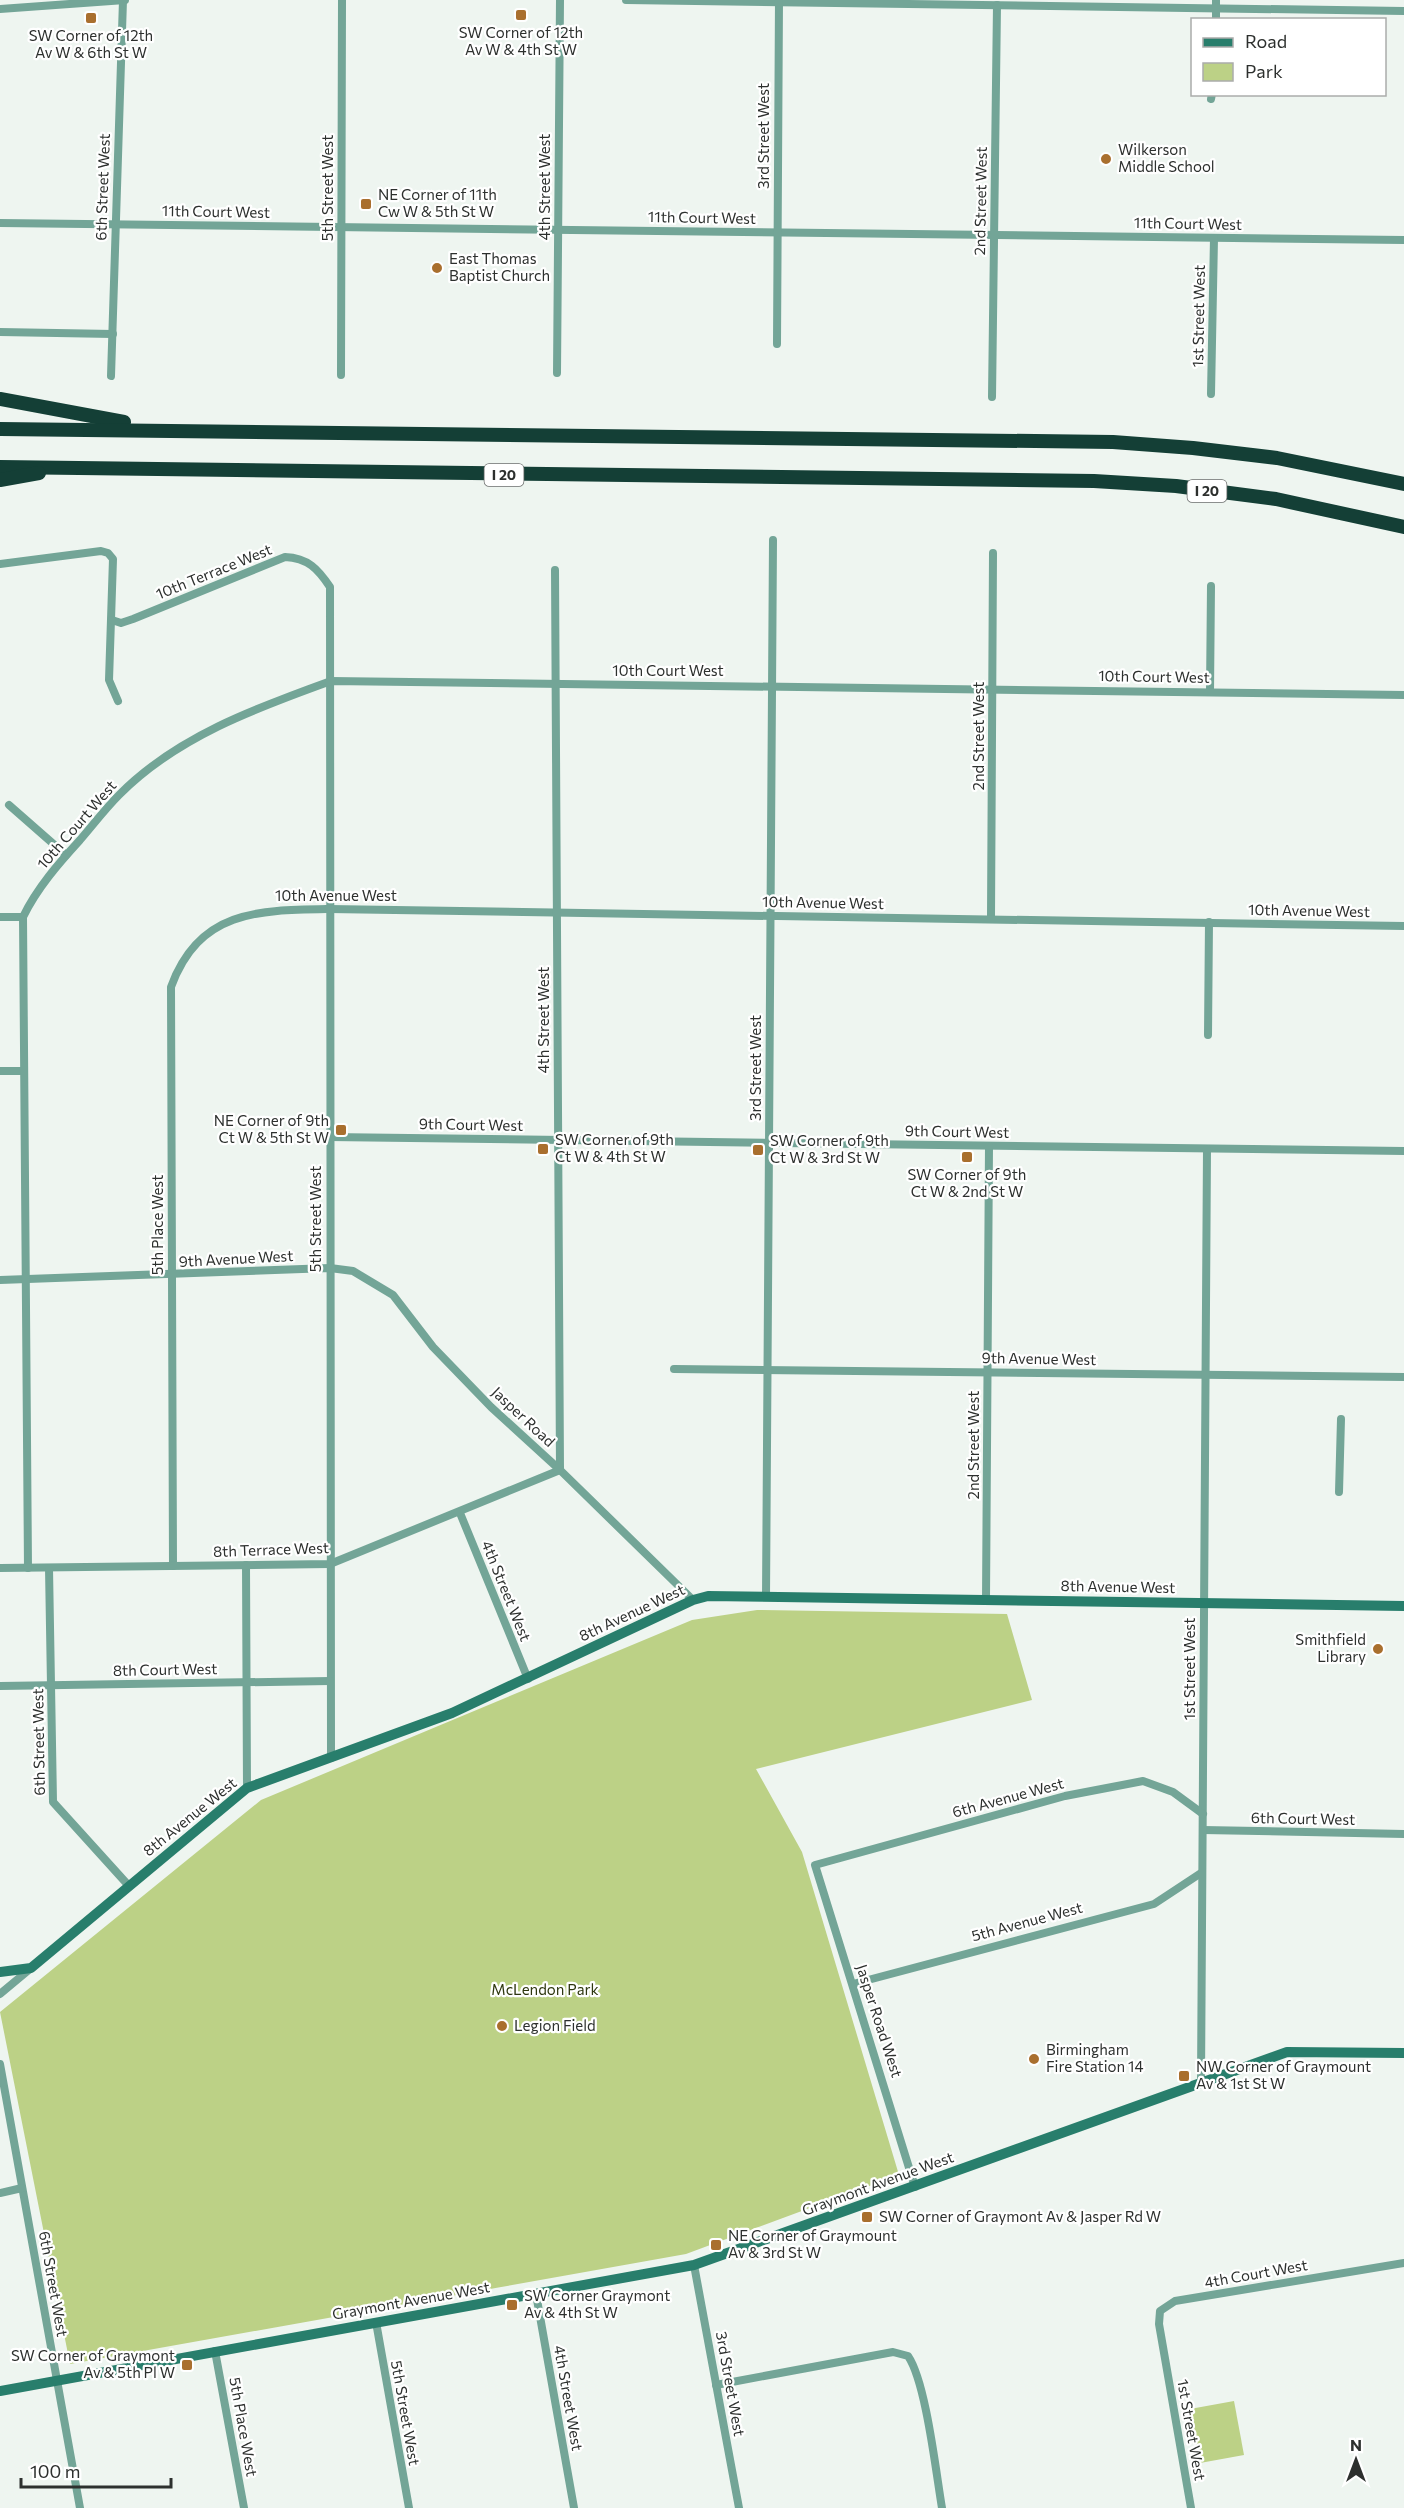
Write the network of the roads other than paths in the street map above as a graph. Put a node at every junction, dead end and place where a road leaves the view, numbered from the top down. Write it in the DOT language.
graph roads {
  1 [pos="124,0"];
  2 [pos="342,0"];
  3 [pos="560,0"];
  4 [pos="626,0"];
  5 [pos="779,1"];
  6 [pos="856,2"];
  7 [pos="1216,4"];
  8 [pos="997,5"];
  9 [pos="0,9"];
  10 [pos="1404,11"];
  11 [pos="0,223"];
  12 [pos="116,224"];
  13 [pos="341,227"];
  14 [pos="558,230"];
  15 [pos="777,232"];
  16 [pos="994,235"];
  17 [pos="1214,238"];
  18 [pos="1404,240"];
  19 [pos="0,332"];
  20 [pos="112,334"];
  21 [pos="777,344"];
  22 [pos="557,373"];
  23 [pos="341,375"];
  24 [pos="111,376"];
  25 [pos="1211,394"];
  26 [pos="992,397"];
  27 [pos="0,399"];
  28 [pos="0,429"];
  29 [pos="191,431"];
  30 [pos="0,467"];
  31 [pos="72,467"];
  32 [pos="0,480"];
  33 [pos="1404,484"];
  34 [pos="1404,528"];
  35 [pos="773,540"];
  36 [pos="993,553"];
  37 [pos="0,564"];
  38 [pos="555,570"];
  39 [pos="1211,586"];
  40 [pos="112,620"];
  41 [pos="331,681"];
  42 [pos="556,684"];
  43 [pos="772,685"];
  44 [pos="993,688"];
  45 [pos="1210,692"];
  46 [pos="1404,695"];
  47 [pos="117,701"];
  48 [pos="9,805"];
  49 [pos="66,855"];
  50 [pos="329,909"];
  51 [pos="557,913"];
  52 [pos="241,916"];
  53 [pos="770,916"];
  54 [pos="0,917"];
  55 [pos="22,917"];
  56 [pos="991,918"];
  57 [pos="1209,922"];
  58 [pos="1404,926"];
  59 [pos="1208,1035"];
  60 [pos="0,1071"];
  61 [pos="24,1071"];
  62 [pos="329,1137"];
  63 [pos="558,1140"];
  64 [pos="769,1143"];
  65 [pos="989,1146"];
  66 [pos="1207,1149"];
  67 [pos="1404,1151"];
  68 [pos="330,1268"];
  69 [pos="172,1275"];
  70 [pos="0,1280"];
  71 [pos="25,1280"];
  72 [pos="674,1369"];
  73 [pos="767,1370"];
  74 [pos="988,1372"];
  75 [pos="1206,1374"];
  76 [pos="1404,1377"];
  77 [pos="1341,1419"];
  78 [pos="560,1470"];
  79 [pos="1339,1492"];
  80 [pos="460,1513"];
  81 [pos="330,1564"];
  82 [pos="246,1565"];
  83 [pos="173,1566"];
  84 [pos="0,1568"];
  85 [pos="28,1568"];
  86 [pos="49,1568"];
  87 [pos="766,1596"];
  88 [pos="693,1600"];
  89 [pos="986,1600"];
  90 [pos="1204,1603"];
  91 [pos="1404,1606"];
  92 [pos="528,1679"];
  93 [pos="330,1682"];
  94 [pos="246,1683"];
  95 [pos="51,1685"];
  96 [pos="0,1686"];
  97 [pos="331,1758"];
  98 [pos="247,1788"];
  99 [pos="1203,1814"];
  100 [pos="1203,1830"];
  101 [pos="1404,1834"];
  102 [pos="815,1865"];
  103 [pos="1201,1873"];
  104 [pos="129,1886"];
  105 [pos="31,1968"];
  106 [pos="0,1972"];
  107 [pos="853,1984"];
  108 [pos="0,1994"];
  109 [pos="1404,2053"];
  110 [pos="0,2064"];
  111 [pos="1201,2081"];
  112 [pos="915,2187"];
  113 [pos="22,2188"];
  114 [pos="0,2193"];
  115 [pos="1404,2263"];
  116 [pos="694,2265"];
  117 [pos="536,2294"];
  118 [pos="376,2322"];
  119 [pos="215,2351"];
  120 [pos="1164,2356"];
  121 [pos="57,2381"];
  122 [pos="716,2385"];
  123 [pos="0,2391"];
  124 [pos="80,2508"];
  125 [pos="244,2508"];
  126 [pos="409,2508"];
  127 [pos="574,2508"];
  128 [pos="739,2508"];
  129 [pos="942,2508"];
  130 [pos="1191,2508"];
  1 -- 9 [label="street"];
  1 -- 12 [label="street, 6th Street West"];
  2 -- 13 [label="street, 5th Street West"];
  3 -- 14 [label="street, 4th Street West"];
  4 -- 5 [label="street"];
  5 -- 6 [label="street"];
  5 -- 15 [label="street, 3rd Street West"];
  6 -- 8 [label="street"];
  7 -- 8 [label="street"];
  7 -- 10 [label="street"];
  8 -- 16 [label="street, 2nd Street West"];
  11 -- 12 [label="street, 11th Court West"];
  12 -- 13 [label="street, 11th Court West"];
  12 -- 20 [label="street, 6th Street West"];
  13 -- 14 [label="street, 11th Court West"];
  13 -- 23 [label="street, 5th Street West"];
  14 -- 15 [label="street, 11th Court West"];
  14 -- 22 [label="street, 4th Street West"];
  15 -- 16 [label="street, 11th Court West"];
  15 -- 21 [label="street, 3rd Street West"];
  16 -- 17 [label="street, 11th Court West"];
  16 -- 26 [label="street, 2nd Street West"];
  17 -- 18 [label="street, 11th Court West"];
  17 -- 25 [label="street, 1st Street West"];
  19 -- 20 [label="street"];
  20 -- 24 [label="street, 6th Street West"];
  27 -- 29 [label="highway"];
  28 -- 29 [label="highway"];
  29 -- 33 [label="highway"];
  30 -- 31 [label="highway, I 20"];
  31 -- 32 [label="highway"];
  31 -- 34 [label="highway, I 20"];
  35 -- 43 [label="street, 3rd Street West"];
  36 -- 44 [label="street, 2nd Street West"];
  37 -- 40 [label="street"];
  38 -- 42 [label="street, 4th Street West"];
  39 -- 45 [label="street"];
  40 -- 41 [label="street, 10th Terrace West"];
  40 -- 47 [label="street"];
  41 -- 42 [label="street, 10th Court West"];
  41 -- 49 [label="street, 10th Court West"];
  41 -- 50 [label="street, 5th Street West"];
  42 -- 43 [label="street, 10th Court West"];
  42 -- 51 [label="street, 4th Street West"];
  43 -- 44 [label="street, 10th Court West"];
  43 -- 53 [label="street, 3rd Street West"];
  44 -- 45 [label="street, 10th Court West"];
  44 -- 56 [label="street, 2nd Street West"];
  45 -- 46 [label="street, 10th Court West"];
  48 -- 49 [label="street"];
  49 -- 55 [label="street, 10th Court West"];
  50 -- 51 [label="street, 10th Avenue West"];
  50 -- 52 [label="street, 10th Avenue West"];
  50 -- 62 [label="street, 5th Street West"];
  51 -- 53 [label="street, 10th Avenue West"];
  51 -- 63 [label="street, 4th Street West"];
  52 -- 69 [label="street, 5th Place West"];
  53 -- 56 [label="street, 10th Avenue West"];
  53 -- 64 [label="street, 3rd Street West"];
  54 -- 55 [label="street"];
  55 -- 61 [label="street"];
  56 -- 57 [label="street, 10th Avenue West"];
  57 -- 58 [label="street, 10th Avenue West"];
  57 -- 59 [label="street"];
  60 -- 61 [label="street"];
  61 -- 71 [label="street"];
  62 -- 63 [label="street, 9th Court West"];
  62 -- 68 [label="street, 5th Street West"];
  63 -- 64 [label="street, 9th Court West"];
  63 -- 78 [label="street, 4th Street West"];
  64 -- 65 [label="street, 9th Court West"];
  64 -- 73 [label="street, 3rd Street West"];
  65 -- 66 [label="street, 9th Court West"];
  65 -- 74 [label="street, 2nd Street West"];
  66 -- 67 [label="street, 9th Court West"];
  66 -- 75 [label="street, 1st Street West"];
  68 -- 69 [label="street, 9th Avenue West"];
  68 -- 78 [label="street, Jasper Road"];
  68 -- 81 [label="street, 5th Street West"];
  69 -- 71 [label="street, 9th Avenue West"];
  69 -- 83 [label="street, 5th Place West"];
  70 -- 71 [label="street, 9th Avenue West"];
  71 -- 85 [label="street"];
  72 -- 73 [label="street, 9th Avenue West"];
  73 -- 74 [label="street, 9th Avenue West"];
  73 -- 87 [label="street, 3rd Street West"];
  74 -- 75 [label="street, 9th Avenue West"];
  74 -- 89 [label="street, 2nd Street West"];
  75 -- 76 [label="street, 9th Avenue West"];
  75 -- 90 [label="street, 1st Street West"];
  77 -- 79 [label="street"];
  78 -- 80 [label="street, 8th Terrace West"];
  78 -- 88 [label="street, Jasper Road"];
  80 -- 81 [label="street, 8th Terrace West"];
  80 -- 92 [label="street, 4th Street West"];
  81 -- 82 [label="street, 8th Terrace West"];
  81 -- 93 [label="street, 5th Street West"];
  82 -- 83 [label="street, 8th Terrace West"];
  82 -- 94 [label="street"];
  83 -- 86 [label="street, 8th Terrace West"];
  84 -- 85 [label="street, 8th Terrace West"];
  85 -- 86 [label="street, 8th Terrace West"];
  86 -- 95 [label="street, 6th Street West"];
  87 -- 88 [label="main road, 8th Avenue West"];
  87 -- 89 [label="main road, 8th Avenue West"];
  88 -- 92 [label="main road, 8th Avenue West"];
  89 -- 90 [label="main road, 8th Avenue West"];
  90 -- 91 [label="main road, 8th Avenue West"];
  90 -- 99 [label="street, 1st Street West"];
  92 -- 97 [label="main road, 8th Avenue West"];
  93 -- 94 [label="street, 8th Court West"];
  93 -- 97 [label="street, 5th Street West"];
  94 -- 95 [label="street, 8th Court West"];
  94 -- 98 [label="street"];
  95 -- 96 [label="street, 8th Court West"];
  95 -- 104 [label="street, 6th Street West"];
  97 -- 98 [label="main road, 8th Avenue West"];
  98 -- 104 [label="main road, 8th Avenue West"];
  99 -- 100 [label="street, 1st Street West"];
  99 -- 102 [label="street, 6th Avenue West"];
  100 -- 101 [label="street, 6th Court West"];
  100 -- 103 [label="street, 1st Street West"];
  102 -- 107 [label="street, Jasper Road West"];
  103 -- 107 [label="street, 5th Avenue West"];
  103 -- 111 [label="street, 1st Street West"];
  104 -- 105 [label="main road, 8th Avenue West"];
  105 -- 106 [label="main road"];
  105 -- 108 [label="street"];
  107 -- 112 [label="street, Jasper Road West"];
  109 -- 111 [label="main road, Graymont Avenue West"];
  110 -- 113 [label="street, 6th Street West"];
  111 -- 112 [label="main road, Graymont Avenue West"];
  112 -- 116 [label="main road, Graymont Avenue West"];
  113 -- 114 [label="street"];
  113 -- 121 [label="street, 6th Street West"];
  115 -- 120 [label="street, 4th Court West"];
  116 -- 117 [label="main road, Graymont Avenue West"];
  116 -- 122 [label="street, 3rd Street West"];
  117 -- 118 [label="main road, Graymont Avenue West"];
  117 -- 127 [label="street, 4th Street West"];
  118 -- 119 [label="main road, Graymont Avenue West"];
  118 -- 126 [label="street, 5th Street West"];
  119 -- 121 [label="main road, Graymont Avenue West"];
  119 -- 125 [label="street, 5th Place West"];
  120 -- 130 [label="street, 1st Street West"];
  121 -- 123 [label="main road, Graymont Avenue West"];
  121 -- 124 [label="street, 6th Street West"];
  122 -- 128 [label="street, 3rd Street West"];
  122 -- 129 [label="street"];
}
